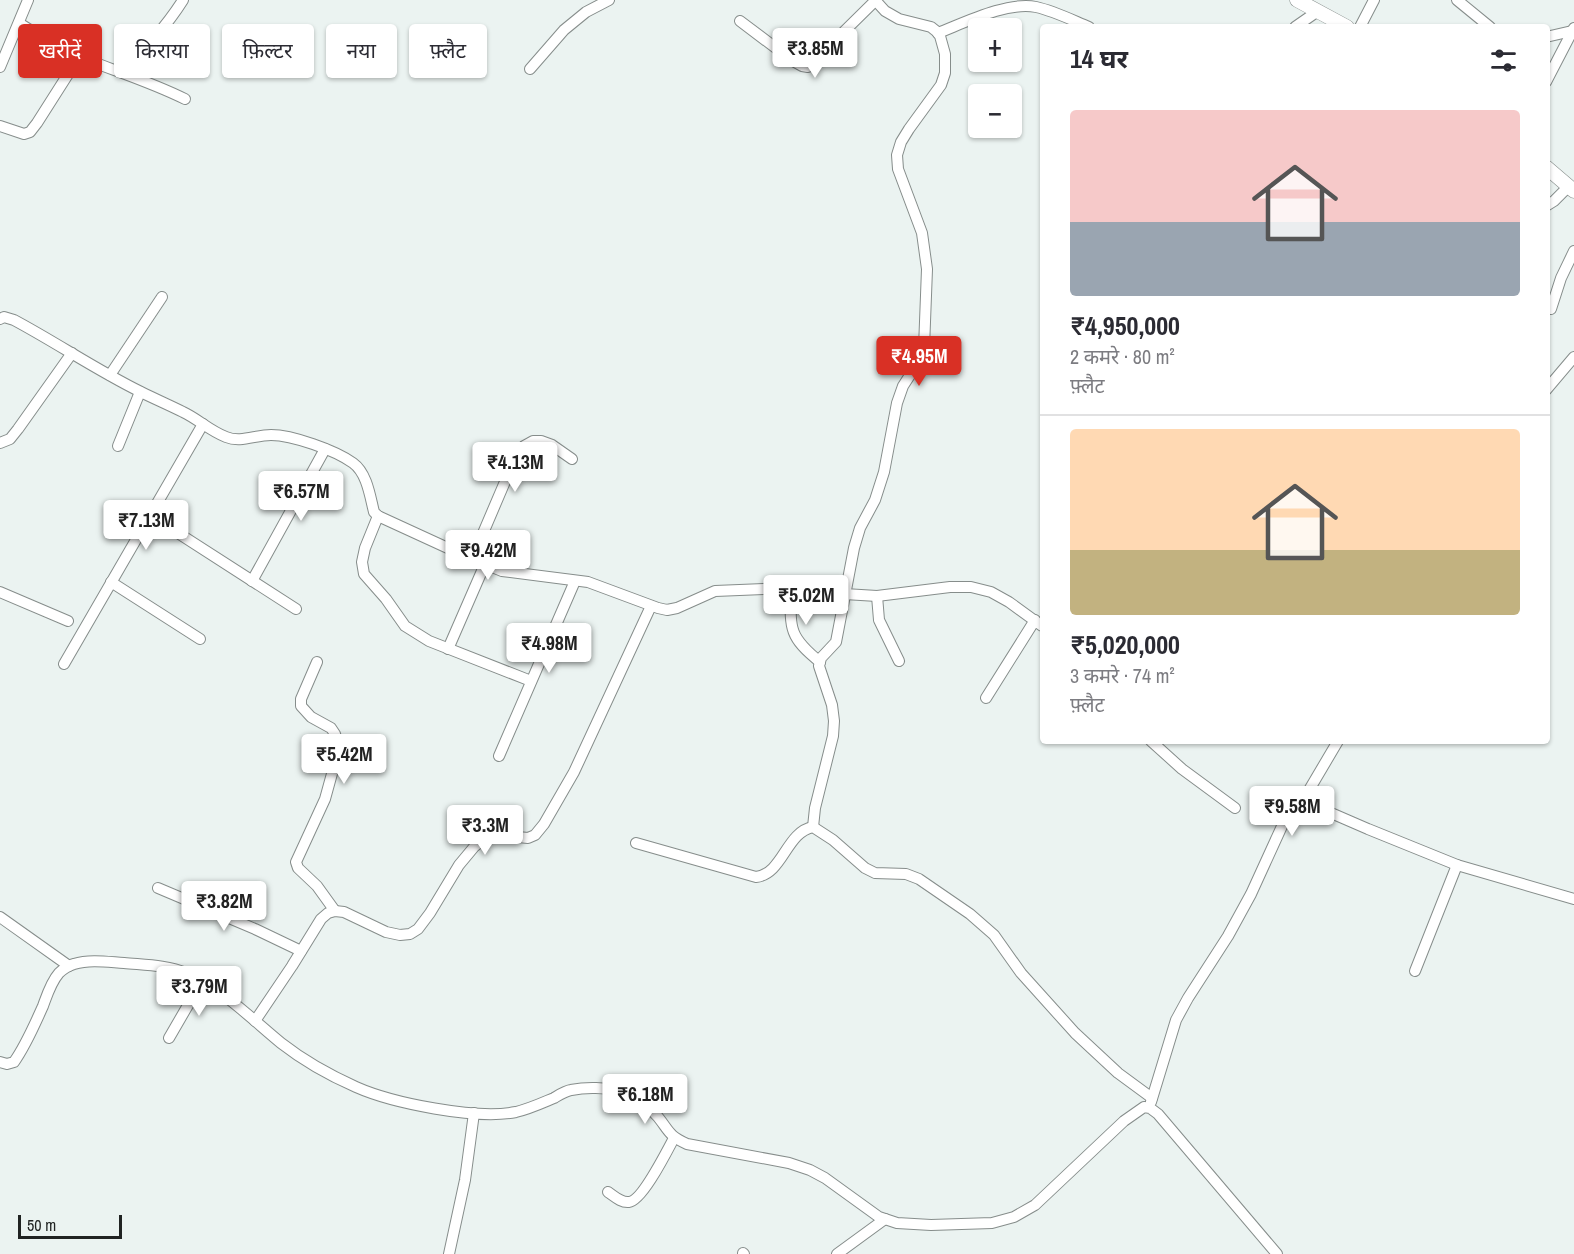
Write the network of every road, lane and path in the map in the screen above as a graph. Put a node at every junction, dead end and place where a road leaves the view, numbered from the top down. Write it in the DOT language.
graph roads {
  1 [pos="28,0"];
  2 [pos="183,0"];
  3 [pos="609,0"];
  4 [pos="875,0"];
  5 [pos="1297,0"];
  6 [pos="1374,0"];
  7 [pos="1458,0"];
  8 [pos="1318,11"];
  9 [pos="740,21"];
  10 [pos="19,23"];
  11 [pos="166,24"];
  12 [pos="1081,24"];
  13 [pos="1304,24"];
  14 [pos="1342,24"];
  15 [pos="1362,24"];
  16 [pos="1486,24"];
  17 [pos="1573,30"];
  18 [pos="938,33"];
  19 [pos="1550,36"];
  20 [pos="0,67"];
  21 [pos="530,69"];
  22 [pos="1550,74"];
  23 [pos="66,78"];
  24 [pos="137,78"];
  25 [pos="185,99"];
  26 [pos="0,126"];
  27 [pos="1550,170"];
  28 [pos="1572,188"];
  29 [pos="1550,204"];
  30 [pos="1574,251"];
  31 [pos="162,297"];
  32 [pos="1551,309"];
  33 [pos="0,319"];
  34 [pos="72,353"];
  35 [pos="1574,357"];
  36 [pos="110,375"];
  37 [pos="1550,385"];
  38 [pos="140,392"];
  39 [pos="203,424"];
  40 [pos="0,443"];
  41 [pos="118,446"];
  42 [pos="325,449"];
  43 [pos="572,459"];
  44 [pos="150,515"];
  45 [pos="378,516"];
  46 [pos="472,559"];
  47 [pos="484,564"];
  48 [pos="575,580"];
  49 [pos="252,581"];
  50 [pos="111,582"];
  51 [pos="791,591"];
  52 [pos="0,592"];
  53 [pos="846,594"];
  54 [pos="877,596"];
  55 [pos="651,606"];
  56 [pos="296,609"];
  57 [pos="68,621"];
  58 [pos="1039,623"];
  59 [pos="200,639"];
  60 [pos="448,649"];
  61 [pos="899,661"];
  62 [pos="317,662"];
  63 [pos="820,662"];
  64 [pos="64,664"];
  65 [pos="531,681"];
  66 [pos="986,698"];
  67 [pos="1154,744"];
  68 [pos="1336,744"];
  69 [pos="499,756"];
  70 [pos="1302,802"];
  71 [pos="1235,808"];
  72 [pos="813,827"];
  73 [pos="636,843"];
  74 [pos="1457,865"];
  75 [pos="158,888"];
  76 [pos="1574,899"];
  77 [pos="335,911"];
  78 [pos="0,917"];
  79 [pos="301,951"];
  80 [pos="69,966"];
  81 [pos="1415,971"];
  82 [pos="202,981"];
  83 [pos="255,1021"];
  84 [pos="169,1038"];
  85 [pos="0,1062"];
  86 [pos="1150,1103"];
  87 [pos="474,1113"];
  88 [pos="674,1138"];
  89 [pos="608,1192"];
  90 [pos="885,1219"];
  91 [pos="448,1254"];
  92 [pos="837,1254"];
  93 [pos="1277,1254"];
  1 -- 10 [label="street"];
  2 -- 11 [label="street"];
  3 -- 21 [label="street"];
  4 -- 9 [label="street"];
  4 -- 18 [label="street"];
  5 -- 8 [label="street"];
  6 -- 15 [label="street"];
  7 -- 16 [label="street"];
  8 -- 13 [label="street"];
  8 -- 14 [label="street"];
  10 -- 20 [label="street"];
  12 -- 18 [label="street"];
  17 -- 19 [label="street"];
  17 -- 22 [label="street"];
  18 -- 53 [label="street"];
  23 -- 26 [label="street"];
  24 -- 25 [label="street"];
  27 -- 28 [label="street"];
  28 -- 29 [label="street"];
  30 -- 32 [label="street"];
  31 -- 36 [label="street"];
  33 -- 34 [label="street"];
  34 -- 36 [label="street"];
  34 -- 40 [label="street"];
  35 -- 37 [label="street"];
  36 -- 38 [label="street"];
  38 -- 39 [label="street"];
  38 -- 41 [label="street"];
  39 -- 42 [label="street"];
  39 -- 44 [label="street"];
  42 -- 45 [label="street"];
  42 -- 49 [label="street"];
  43 -- 46 [label="street"];
  44 -- 49 [label="street"];
  44 -- 50 [label="street"];
  45 -- 46 [label="street"];
  45 -- 60 [label="street"];
  46 -- 47 [label="street"];
  47 -- 48 [label="street"];
  47 -- 60 [label="street"];
  48 -- 55 [label="street"];
  48 -- 65 [label="street"];
  49 -- 56 [label="street"];
  50 -- 59 [label="street"];
  50 -- 64 [label="street"];
  51 -- 53 [label="street"];
  51 -- 55 [label="street"];
  51 -- 63 [label="street"];
  52 -- 57 [label="street"];
  53 -- 54 [label="street"];
  53 -- 63 [label="street"];
  54 -- 58 [label="street"];
  54 -- 61 [label="street"];
  55 -- 77 [label="street"];
  58 -- 66 [label="street"];
  60 -- 65 [label="street"];
  62 -- 77 [label="street"];
  63 -- 72 [label="street"];
  65 -- 69 [label="street"];
  67 -- 71 [label="street"];
  68 -- 70 [label="street"];
  70 -- 74 [label="street"];
  70 -- 86 [label="street"];
  72 -- 73 [label="street"];
  72 -- 86 [label="street"];
  74 -- 76 [label="street"];
  74 -- 81 [label="street"];
  75 -- 79 [label="street"];
  77 -- 79 [label="street"];
  78 -- 80 [label="street"];
  79 -- 83 [label="street"];
  80 -- 82 [label="street"];
  80 -- 85 [label="street"];
  82 -- 83 [label="street"];
  82 -- 84 [label="street"];
  83 -- 87 [label="street"];
  86 -- 90 [label="street"];
  86 -- 93 [label="street"];
  87 -- 88 [label="street"];
  87 -- 91 [label="street"];
  88 -- 89 [label="street"];
  88 -- 90 [label="street"];
  90 -- 92 [label="street"];
}
